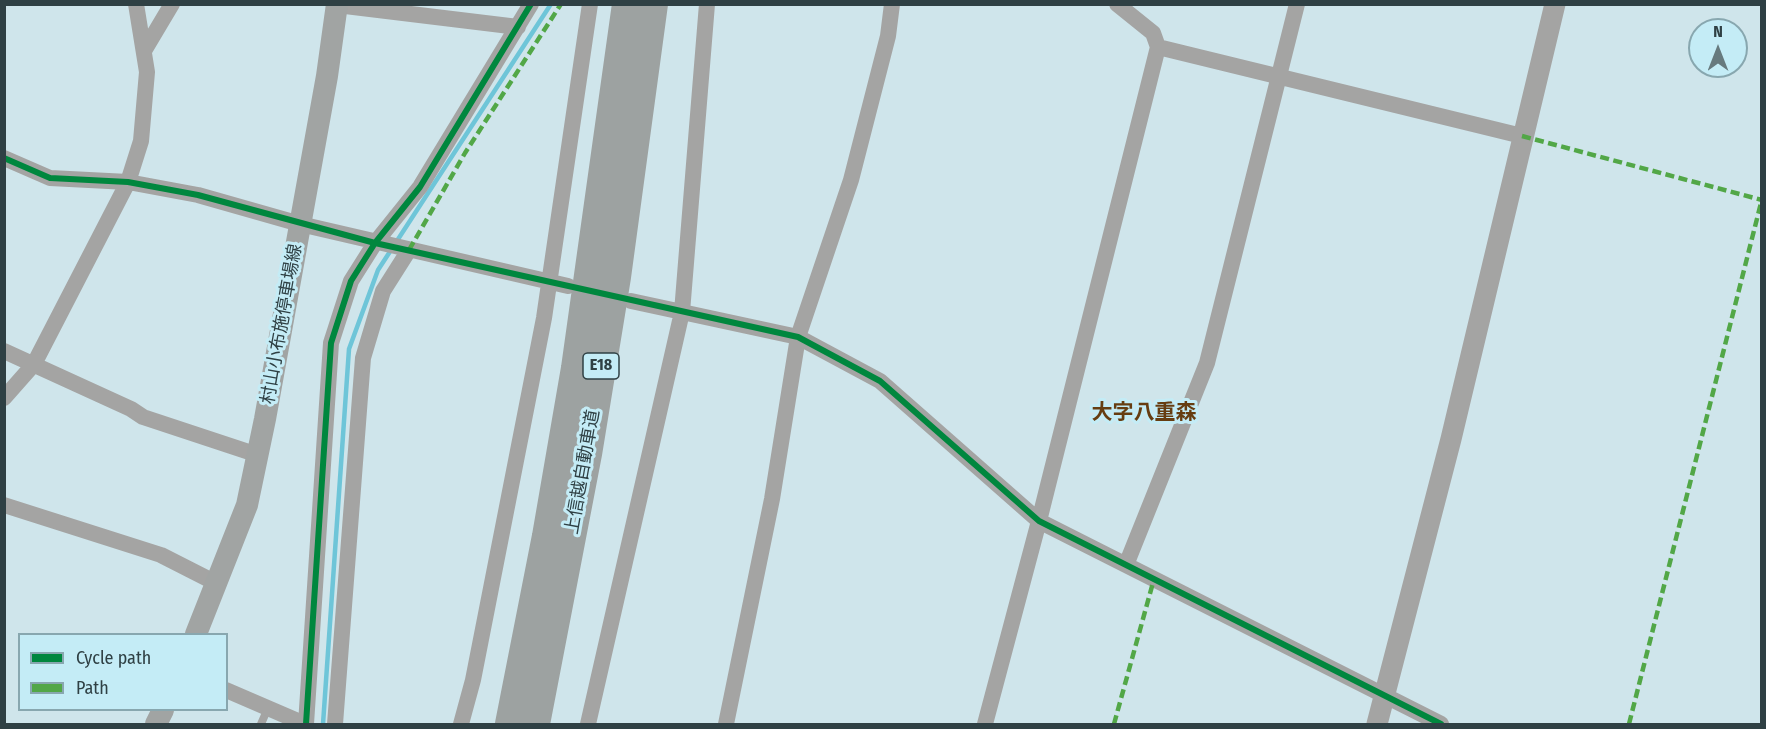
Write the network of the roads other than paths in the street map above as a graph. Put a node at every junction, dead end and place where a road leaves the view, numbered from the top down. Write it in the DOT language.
graph roads {
  1 [pos="136,4"];
  2 [pos="172,4"];
  3 [pos="337,4"];
  4 [pos="531,4"];
  5 [pos="590,4"];
  6 [pos="627,4"];
  7 [pos="652,4"];
  8 [pos="707,4"];
  9 [pos="892,4"];
  10 [pos="1117,4"];
  11 [pos="1297,4"];
  12 [pos="1555,4"];
  13 [pos="518,27"];
  14 [pos="1158,47"];
  15 [pos="144,51"];
  16 [pos="1280,75"];
  17 [pos="1522,136"];
  18 [pos="4,158"];
  19 [pos="128,182"];
  20 [pos="300,224"];
  21 [pos="379,244"];
  22 [pos="406,249"];
  23 [pos="549,282"];
  24 [pos="568,286"];
  25 [pos="631,301"];
  26 [pos="682,312"];
  27 [pos="798,338"];
  28 [pos="4,351"];
  29 [pos="34,364"];
  30 [pos="4,398"];
  31 [pos="258,455"];
  32 [pos="4,505"];
  33 [pos="1039,521"];
  34 [pos="1126,565"];
  35 [pos="218,584"];
  36 [pos="195,633"];
  37 [pos="228,691"];
  38 [pos="1385,696"];
  39 [pos="268,708"];
  40 [pos="261,724"];
  41 [pos="305,724"];
  42 [pos="335,724"];
  43 [pos="461,724"];
  44 [pos="510,724"];
  45 [pos="535,724"];
  46 [pos="588,724"];
  47 [pos="726,724"];
  48 [pos="985,724"];
  49 [pos="1377,724"];
  50 [pos="1441,724"];
  1 -- 15 [label="street"];
  2 -- 15 [label="street"];
  3 -- 13 [label="street"];
  3 -- 20 [label="main road, 村山小布施停車場線"];
  4 -- 13 [label="street"];
  5 -- 23 [label="street"];
  6 -- 44 [label="highway, 上信越自動車道 / E18"];
  7 -- 45 [label="highway, 上信越自動車道 / E18"];
  8 -- 26 [label="street"];
  9 -- 27 [label="street"];
  10 -- 14 [label="street"];
  11 -- 16 [label="street"];
  12 -- 17 [label="street"];
  13 -- 21 [label="street"];
  14 -- 16 [label="street"];
  14 -- 33 [label="street"];
  15 -- 19 [label="street"];
  16 -- 17 [label="street"];
  16 -- 34 [label="street"];
  17 -- 38 [label="street"];
  18 -- 19 [label="street"];
  19 -- 20 [label="street"];
  19 -- 29 [label="street"];
  20 -- 21 [label="street"];
  20 -- 31 [label="main road, 村山小布施停車場線"];
  21 -- 22 [label="street"];
  21 -- 41 [label="street"];
  22 -- 23 [label="street"];
  22 -- 42 [label="street"];
  23 -- 24 [label="street"];
  23 -- 43 [label="street"];
  25 -- 26 [label="street"];
  26 -- 27 [label="street"];
  26 -- 46 [label="street"];
  27 -- 33 [label="street"];
  27 -- 47 [label="street"];
  28 -- 29 [label="street"];
  29 -- 30 [label="street"];
  29 -- 31 [label="street"];
  31 -- 35 [label="main road, 村山小布施停車場線"];
  32 -- 35 [label="street"];
  33 -- 34 [label="street"];
  33 -- 48 [label="street"];
  34 -- 38 [label="street"];
  35 -- 36 [label="main road, 村山小布施停車場線"];
  37 -- 39 [label="street"];
  38 -- 49 [label="street"];
  38 -- 50 [label="street"];
  39 -- 40 [label="lane"];
  39 -- 41 [label="street"];
}
